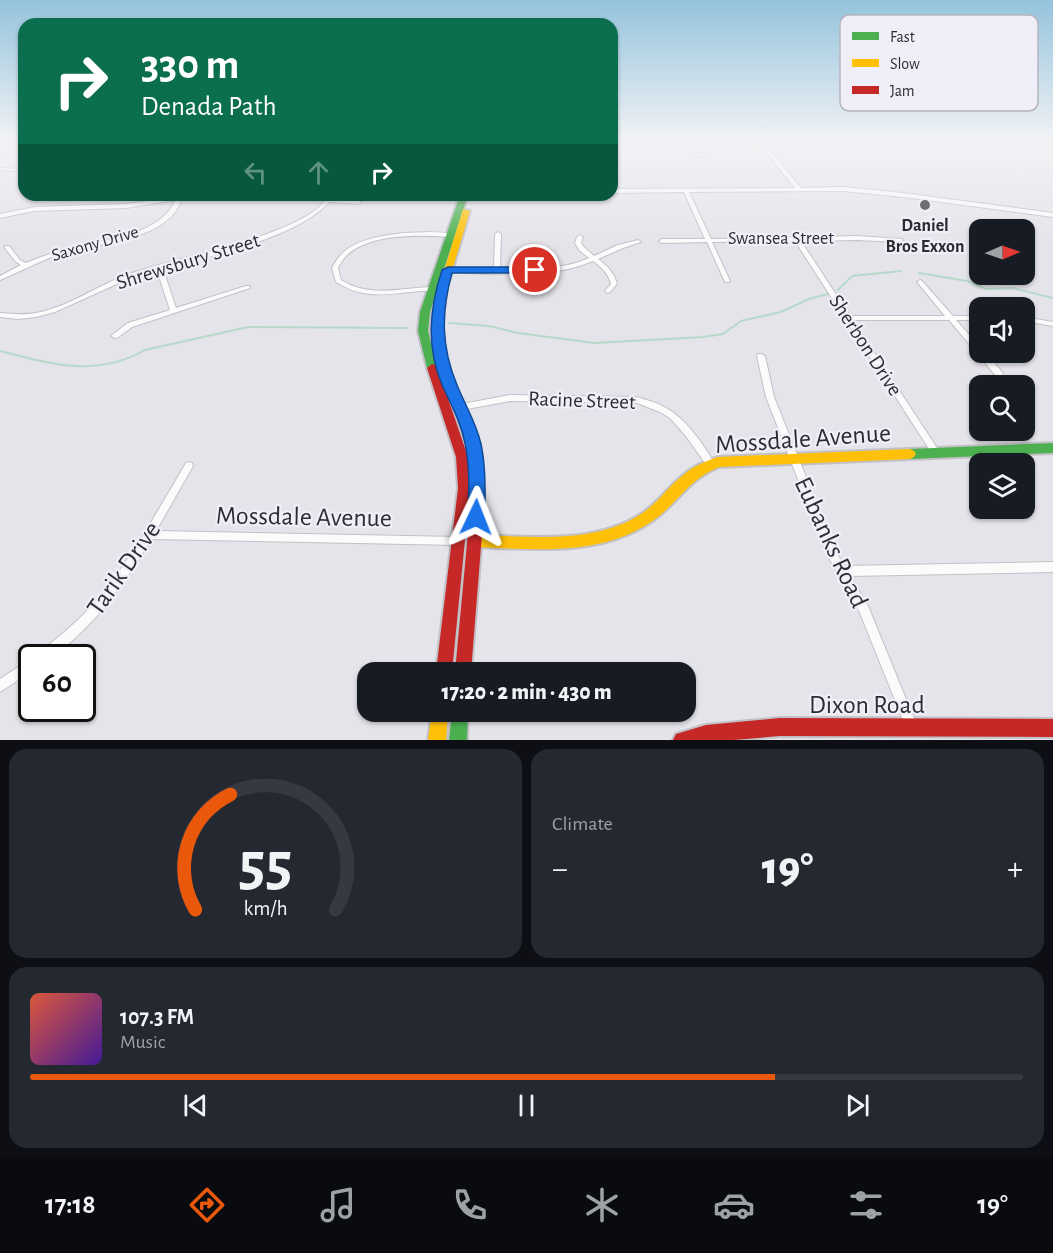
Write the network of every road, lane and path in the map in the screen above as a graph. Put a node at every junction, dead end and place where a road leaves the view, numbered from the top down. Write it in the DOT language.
graph roads {
  1 [pos="788,176"];
  2 [pos="799,189"];
  3 [pos="686,190"];
  4 [pos="618,191"];
  5 [pos="158,201"];
  6 [pos="178,201"];
  7 [pos="328,201"];
  8 [pos="351,201"];
  9 [pos="462,201"];
  10 [pos="470,201"];
  11 [pos="358,202"];
  12 [pos="1053,215"];
  13 [pos="0,216"];
  14 [pos="498,234"];
  15 [pos="450,235"];
  16 [pos="580,237"];
  17 [pos="796,238"];
  18 [pos="708,239"];
  19 [pos="900,240"];
  20 [pos="662,241"];
  21 [pos="638,242"];
  22 [pos="7,247"];
  23 [pos="594,258"];
  24 [pos="25,265"];
  25 [pos="159,267"];
  26 [pos="448,270"];
  27 [pos="497,270"];
  28 [pos="0,278"];
  29 [pos="727,282"];
  30 [pos="920,282"];
  31 [pos="248,287"];
  32 [pos="432,289"];
  33 [pos="608,291"];
  34 [pos="174,310"];
  35 [pos="0,315"];
  36 [pos="848,318"];
  37 [pos="951,318"];
  38 [pos="969,318"];
  39 [pos="1035,321"];
  40 [pos="1053,324"];
  41 [pos="115,336"];
  42 [pos="969,339"];
  43 [pos="761,357"];
  44 [pos="990,363"];
  45 [pos="999,374"];
  46 [pos="462,407"];
  47 [pos="1053,448"];
  48 [pos="936,453"];
  49 [pos="795,459"];
  50 [pos="711,464"];
  51 [pos="189,466"];
  52 [pos="148,535"];
  53 [pos="459,541"];
  54 [pos="475,541"];
  55 [pos="1053,567"];
  56 [pos="842,571"];
  57 [pos="58,644"];
  58 [pos="445,662"];
  59 [pos="464,662"];
  60 [pos="18,674"];
  61 [pos="0,686"];
  62 [pos="439,722"];
  63 [pos="459,722"];
  64 [pos="911,726"];
  65 [pos="1053,728"];
  66 [pos="437,740"];
  67 [pos="458,740"];
  68 [pos="682,740"];
  1 -- 2 [label="street"];
  2 -- 3 [label="street"];
  2 -- 12 [label="street"];
  3 -- 4 [label="street"];
  3 -- 18 [label="street"];
  5 -- 13 [label="street"];
  6 -- 24 [label="street, Saxony Drive"];
  7 -- 25 [label="street, Shrewsbury Street"];
  8 -- 11 [label="street"];
  9 -- 15 [label="main road"];
  10 -- 26 [label="main road"];
  14 -- 27 [label="street"];
  15 -- 32 [label="main road"];
  15 -- 32 [label="street"];
  16 -- 23 [label="street"];
  17 -- 18 [label="street, Swansea Street"];
  17 -- 19 [label="street, Swansea Street"];
  17 -- 36 [label="street, Sherbon Drive"];
  18 -- 20 [label="street, Swansea Street"];
  18 -- 29 [label="street"];
  21 -- 23 [label="street"];
  22 -- 24 [label="street"];
  23 -- 27 [label="street"];
  23 -- 33 [label="street"];
  24 -- 28 [label="street, Saxony Drive"];
  25 -- 34 [label="street"];
  25 -- 35 [label="street, Shrewsbury Street"];
  26 -- 27 [label="street"];
  26 -- 46 [label="main road"];
  30 -- 37 [label="street"];
  31 -- 34 [label="street"];
  32 -- 53 [label="main road"];
  34 -- 41 [label="street"];
  36 -- 37 [label="street"];
  36 -- 48 [label="street, Sherbon Drive"];
  37 -- 38 [label="street"];
  37 -- 42 [label="street"];
  39 -- 40 [label="street"];
  43 -- 49 [label="street, Eubanks Road"];
  44 -- 45 [label="street"];
  46 -- 50 [label="street, Racine Street"];
  46 -- 54 [label="main road"];
  47 -- 48 [label="main road, Mossdale Avenue"];
  48 -- 49 [label="main road, Mossdale Avenue"];
  49 -- 50 [label="main road, Mossdale Avenue"];
  49 -- 56 [label="street, Eubanks Road"];
  50 -- 54 [label="main road, Mossdale Avenue"];
  51 -- 52 [label="street, Tarik Drive"];
  52 -- 53 [label="street, Mossdale Avenue"];
  52 -- 57 [label="street, Tarik Drive"];
  53 -- 58 [label="main road"];
  54 -- 59 [label="main road"];
  55 -- 56 [label="street"];
  56 -- 64 [label="street, Eubanks Road"];
  60 -- 61 [label="street"];
  62 -- 66 [label="main road"];
  63 -- 67 [label="main road"];
  64 -- 65 [label="main road, Dixon Road"];
  64 -- 68 [label="main road, Dixon Road"];
}
